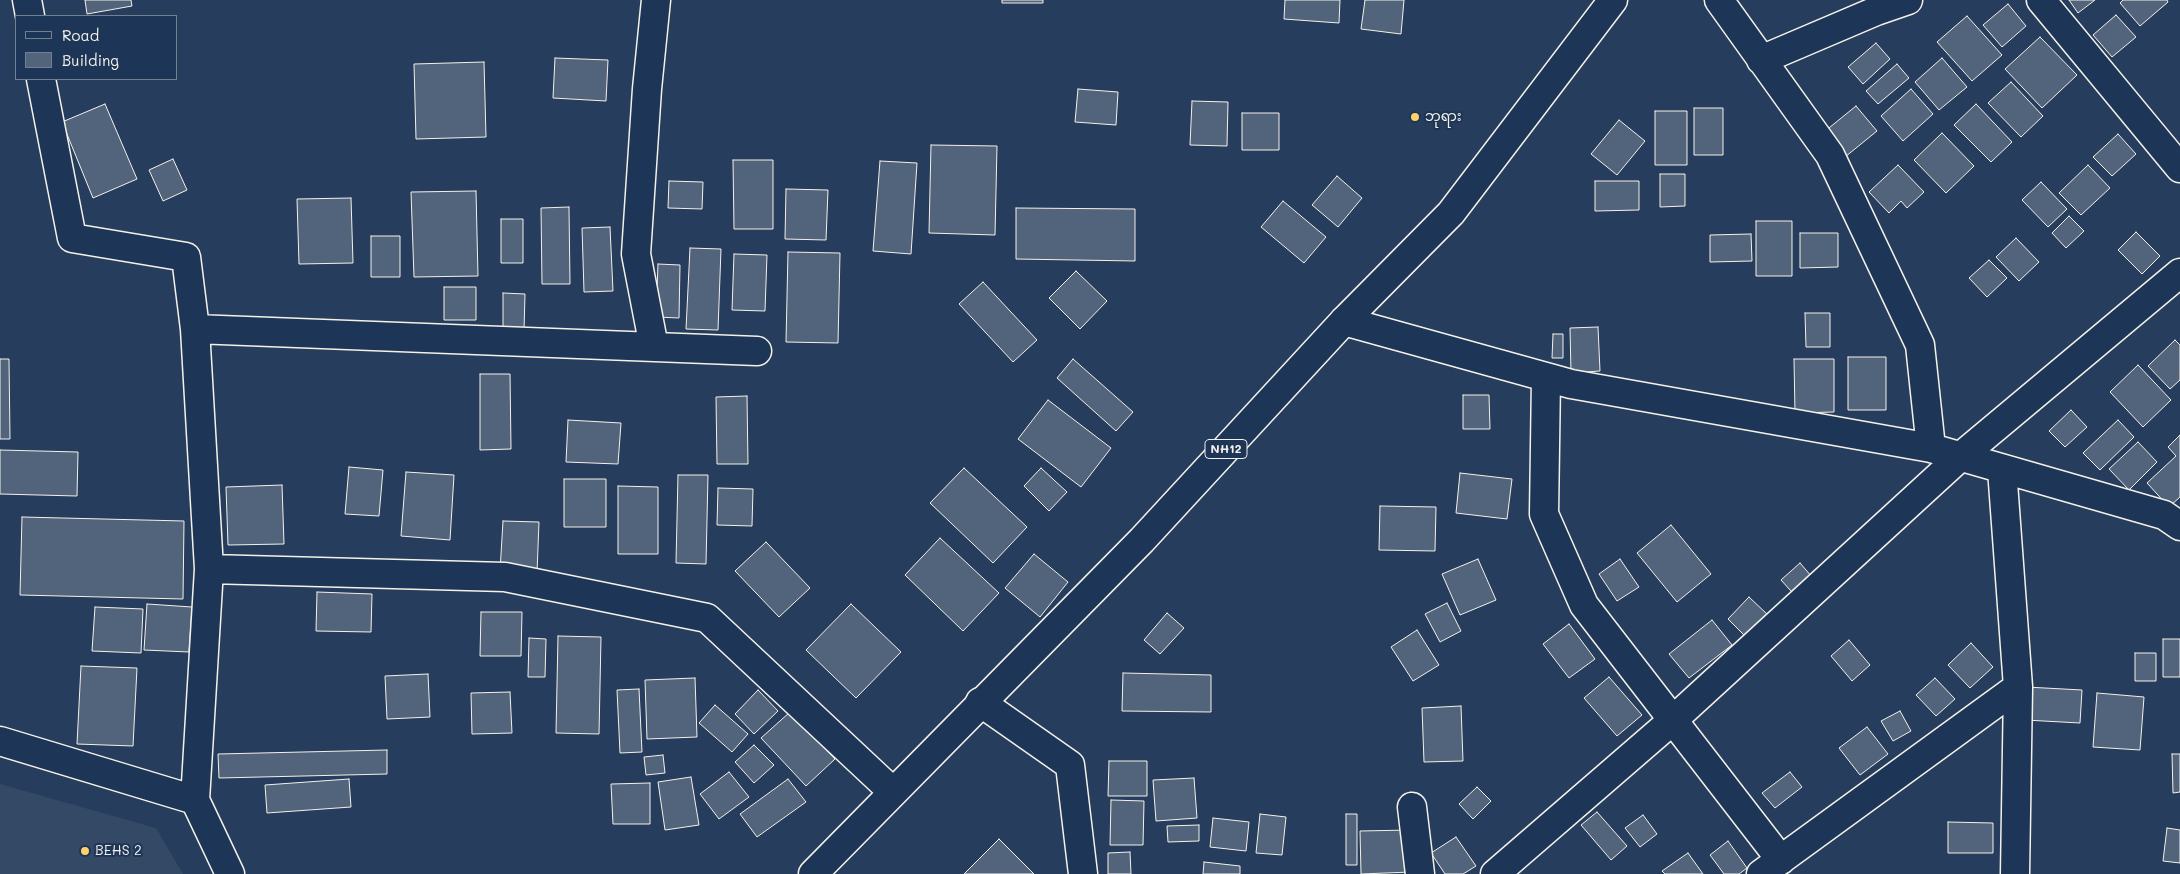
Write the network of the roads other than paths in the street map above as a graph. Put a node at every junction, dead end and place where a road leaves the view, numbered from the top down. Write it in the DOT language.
graph roads {
  1 [pos="27,0"];
  2 [pos="656,0"];
  3 [pos="1613,0"];
  4 [pos="1719,0"];
  5 [pos="1908,0"];
  6 [pos="2041,0"];
  7 [pos="30,15"];
  8 [pos="1762,60"];
  9 [pos="41,80"];
  10 [pos="2180,168"];
  11 [pos="2180,273"];
  12 [pos="1344,321"];
  13 [pos="195,328"];
  14 [pos="654,347"];
  15 [pos="756,351"];
  16 [pos="1546,378"];
  17 [pos="1931,448"];
  18 [pos="1960,457"];
  19 [pos="2002,469"];
  20 [pos="2175,514"];
  21 [pos="209,569"];
  22 [pos="2018,687"];
  23 [pos="980,702"];
  24 [pos="1674,720"];
  25 [pos="0,741"];
  26 [pos="893,792"];
  27 [pos="195,800"];
  28 [pos="1412,807"];
  29 [pos="1771,867"];
  30 [pos="230,874"];
  31 [pos="813,874"];
  32 [pos="1083,874"];
  33 [pos="1420,874"];
  34 [pos="1495,874"];
  35 [pos="2015,874"];
  1 -- 7 [label="main road"];
  2 -- 14 [label="main road"];
  3 -- 12 [label="main road, NH12"];
  4 -- 8 [label="main road"];
  5 -- 8 [label="main road"];
  6 -- 10 [label="main road"];
  8 -- 17 [label="main road"];
  9 -- 13 [label="main road"];
  11 -- 18 [label="main road"];
  12 -- 16 [label="main road"];
  12 -- 23 [label="main road, NH12"];
  13 -- 14 [label="main road"];
  13 -- 21 [label="main road"];
  14 -- 15 [label="main road"];
  16 -- 17 [label="main road"];
  16 -- 24 [label="main road"];
  17 -- 18 [label="main road"];
  18 -- 19 [label="main road"];
  18 -- 24 [label="main road"];
  19 -- 20 [label="main road"];
  19 -- 22 [label="main road"];
  21 -- 26 [label="main road"];
  21 -- 27 [label="main road"];
  22 -- 29 [label="main road"];
  22 -- 35 [label="main road"];
  23 -- 26 [label="main road, NH12"];
  23 -- 32 [label="main road"];
  24 -- 29 [label="main road"];
  24 -- 34 [label="main road"];
  25 -- 27 [label="main road"];
  26 -- 31 [label="main road, NH12"];
  27 -- 30 [label="main road"];
  28 -- 33 [label="main road"];
}
